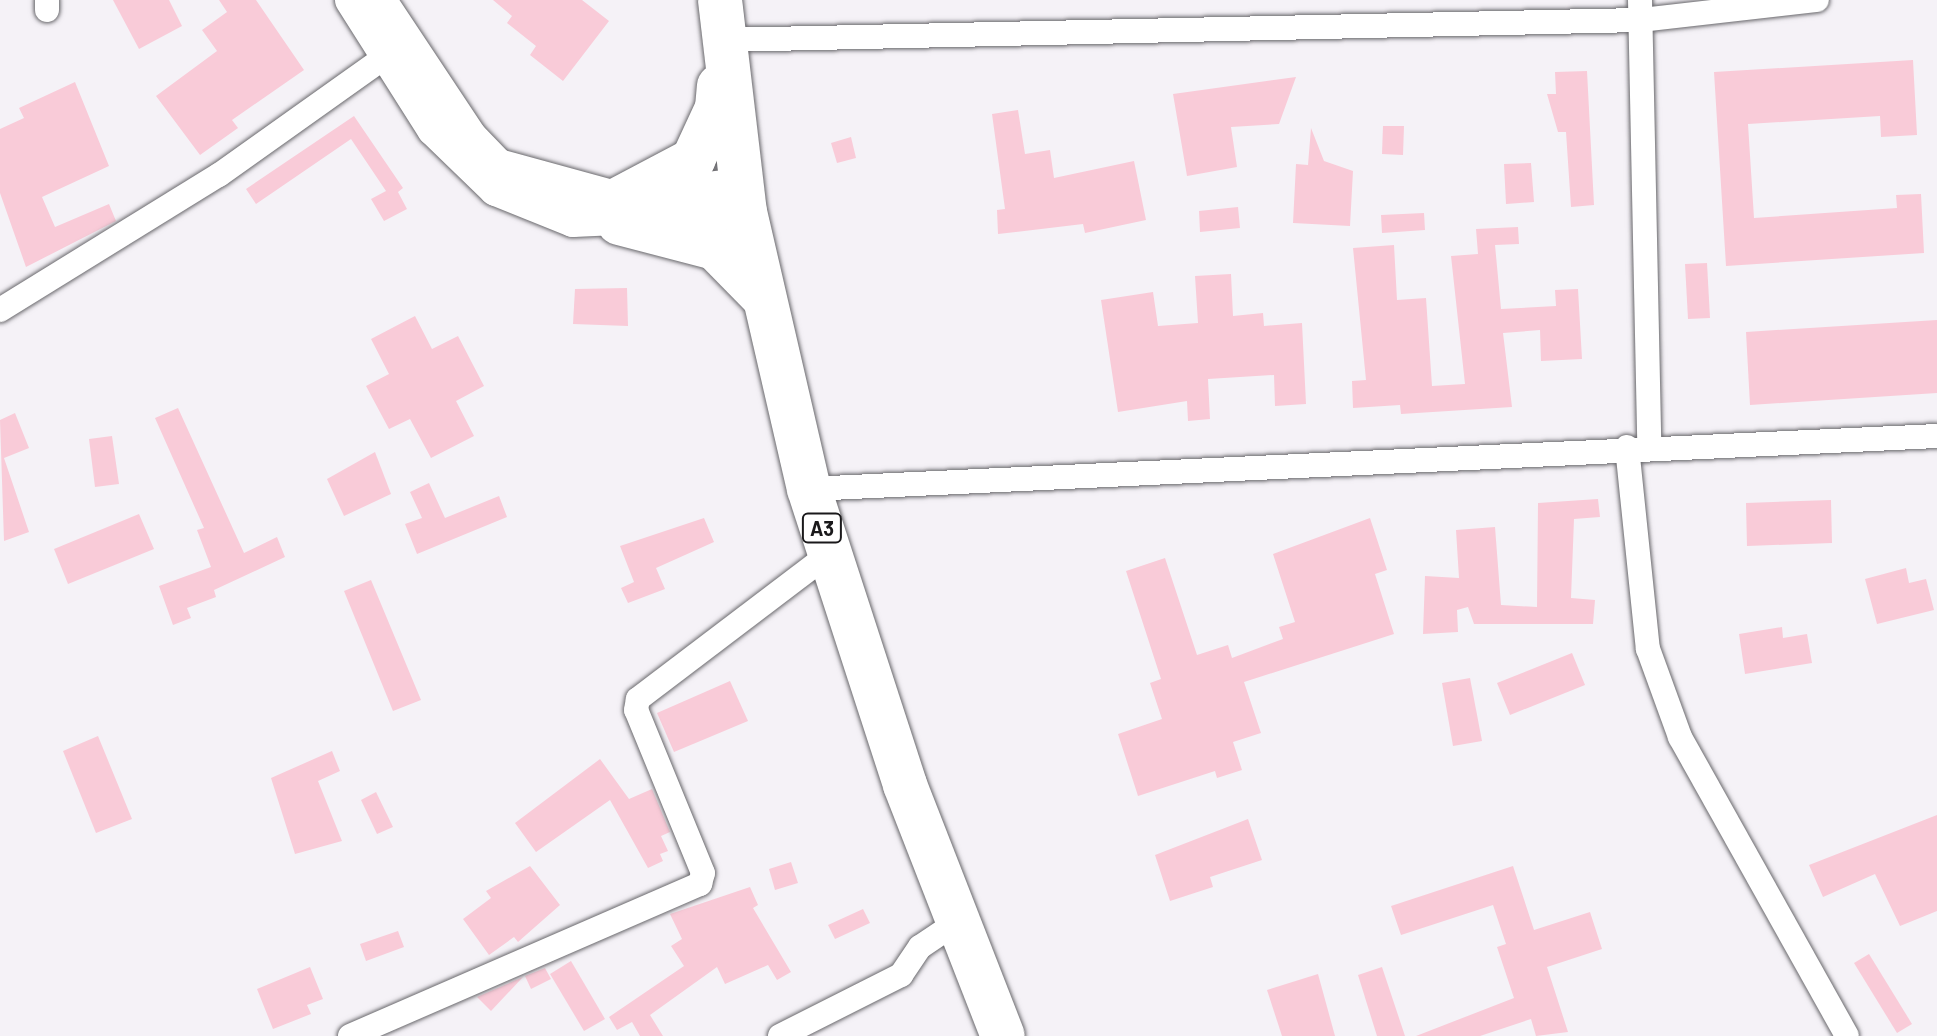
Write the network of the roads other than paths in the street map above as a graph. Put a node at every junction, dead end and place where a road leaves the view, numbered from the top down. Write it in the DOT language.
graph roads {
  1 [pos="352,0"];
  2 [pos="379,0"];
  3 [pos="1817,0"];
  4 [pos="1641,10"];
  5 [pos="721,20"];
  6 [pos="385,57"];
  7 [pos="743,199"];
  8 [pos="619,211"];
  9 [pos="761,295"];
  10 [pos="0,310"];
  11 [pos="1937,436"];
  12 [pos="1638,448"];
  13 [pos="809,489"];
  14 [pos="830,553"];
  15 [pos="957,922"];
  16 [pos="350,1036"];
  17 [pos="780,1036"];
  18 [pos="1003,1036"];
  19 [pos="1847,1036"];
  1 -- 6 [label="main road"];
  2 -- 8 [label="main road"];
  3 -- 4 [label="street"];
  4 -- 5 [label="street"];
  4 -- 12 [label="street"];
  5 -- 7 [label="highway, A3"];
  5 -- 8 [label="highway"];
  6 -- 8 [label="main road"];
  6 -- 10 [label="street"];
  7 -- 8 [label="main road"];
  7 -- 9 [label="highway, A3"];
  8 -- 9 [label="highway"];
  9 -- 13 [label="highway, A3"];
  11 -- 12 [label="street"];
  12 -- 13 [label="street"];
  12 -- 19 [label="street"];
  13 -- 14 [label="highway, A3"];
  14 -- 15 [label="highway, A3"];
  14 -- 16 [label="street"];
  15 -- 17 [label="street"];
  15 -- 18 [label="highway, A3"];
}
